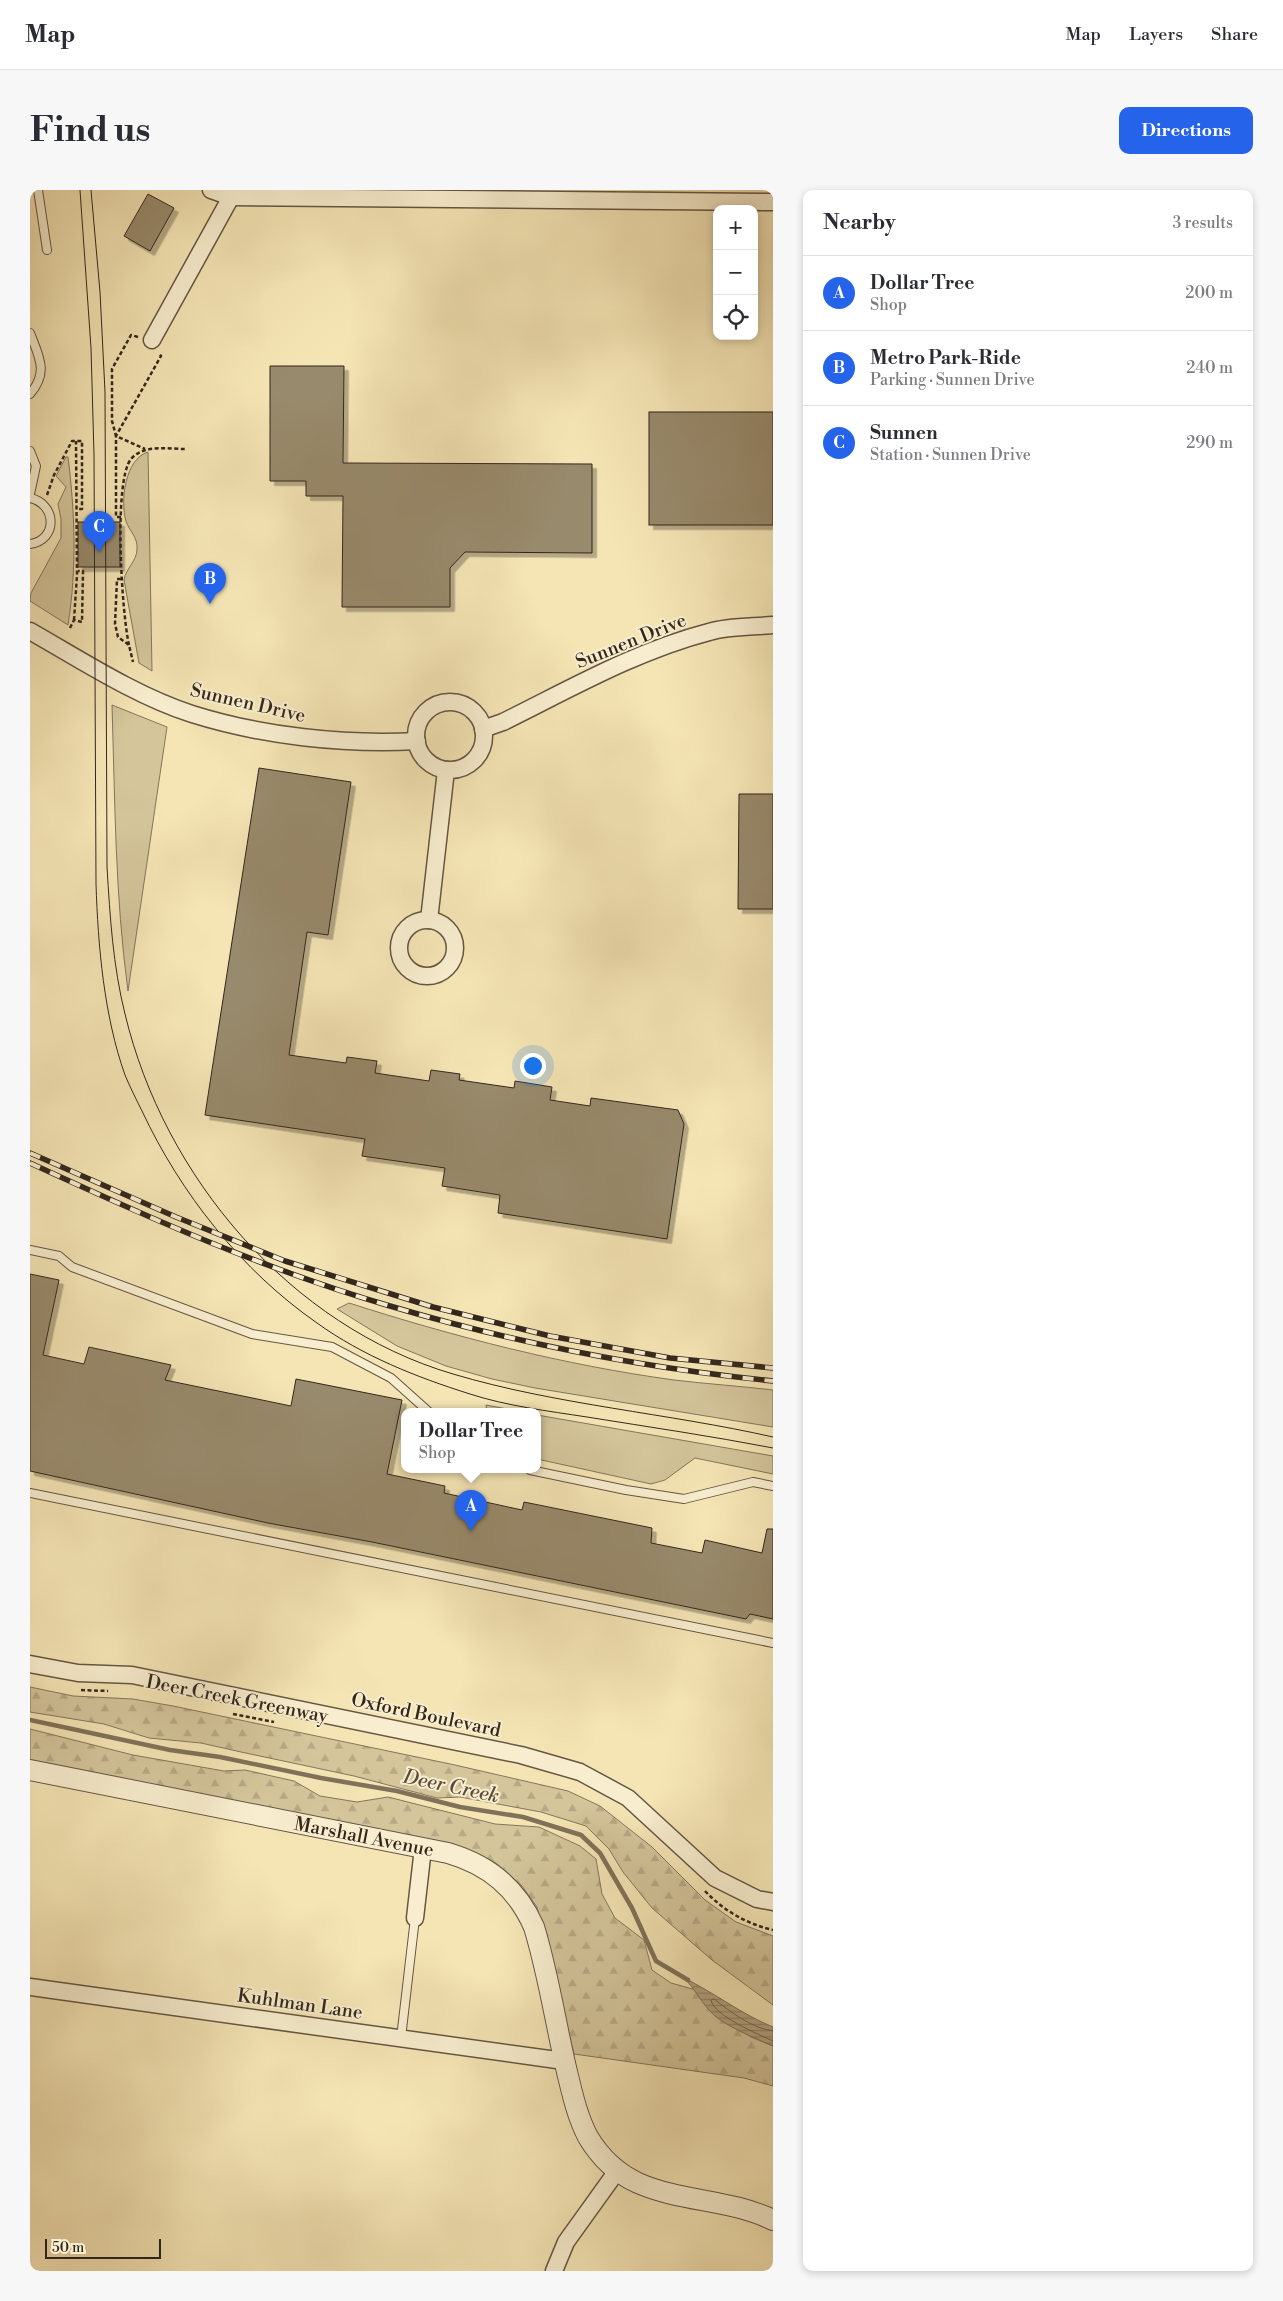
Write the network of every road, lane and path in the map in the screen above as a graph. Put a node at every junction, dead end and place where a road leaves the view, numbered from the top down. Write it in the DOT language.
graph roads {
  1 [pos="38,190"];
  2 [pos="211,190"];
  3 [pos="232,193"];
  4 [pos="773,202"];
  5 [pos="47,250"];
  6 [pos="30,332"];
  7 [pos="152,340"];
  8 [pos="30,394"];
  9 [pos="116,436"];
  10 [pos="76,441"];
  11 [pos="144,449"];
  12 [pos="186,449"];
  13 [pos="30,451"];
  14 [pos="30,494"];
  15 [pos="30,498"];
  16 [pos="44,504"];
  17 [pos="77,509"];
  18 [pos="122,517"];
  19 [pos="31,546"];
  20 [pos="77,571"];
  21 [pos="121,579"];
  22 [pos="74,620"];
  23 [pos="773,625"];
  24 [pos="70,628"];
  25 [pos="30,631"];
  26 [pos="128,646"];
  27 [pos="133,662"];
  28 [pos="483,729"];
  29 [pos="417,741"];
  30 [pos="446,770"];
  31 [pos="428,920"];
  32 [pos="30,1250"];
  33 [pos="425,1408"];
  34 [pos="541,1472"];
  35 [pos="773,1486"];
  36 [pos="30,1493"];
  37 [pos="773,1643"];
  38 [pos="30,1664"];
  39 [pos="76,1690"];
  40 [pos="111,1691"];
  41 [pos="230,1713"];
  42 [pos="276,1722"];
  43 [pos="30,1770"];
  44 [pos="423,1848"];
  45 [pos="703,1890"];
  46 [pos="773,1902"];
  47 [pos="415,1918"];
  48 [pos="773,1930"];
  49 [pos="30,1987"];
  50 [pos="401,2038"];
  51 [pos="564,2061"];
  52 [pos="618,2171"];
  53 [pos="773,2220"];
  54 [pos="554,2271"];
  1 -- 5 [label="lane"];
  2 -- 3 [label="street"];
  3 -- 4 [label="street"];
  3 -- 7 [label="street"];
  6 -- 8 [label="lane"];
  7 -- 9 [label="path"];
  7 -- 9 [label="path"];
  9 -- 11 [label="path"];
  9 -- 18 [label="path"];
  10 -- 16 [label="path"];
  10 -- 17 [label="path"];
  10 -- 17 [label="path"];
  11 -- 12 [label="path"];
  11 -- 18 [label="path"];
  13 -- 14 [label="lane"];
  15 -- 16 [label="lane"];
  16 -- 19 [label="lane"];
  17 -- 20 [label="path"];
  18 -- 21 [label="path"];
  20 -- 22 [label="path"];
  20 -- 22 [label="path"];
  21 -- 26 [label="path"];
  21 -- 26 [label="path"];
  22 -- 24 [label="path"];
  23 -- 28 [label="street, Sunnen Drive"];
  25 -- 29 [label="street, Sunnen Drive"];
  26 -- 27 [label="path"];
  28 -- 29 [label="street"];
  28 -- 30 [label="street"];
  29 -- 30 [label="street"];
  30 -- 31 [label="street"];
  32 -- 33 [label="lane"];
  34 -- 35 [label="lane"];
  36 -- 37 [label="lane"];
  38 -- 46 [label="street, Oxford Boulevard"];
  39 -- 40 [label="path"];
  41 -- 42 [label="path, Deer Creek Greenway"];
  43 -- 44 [label="street, Marshall Avenue"];
  44 -- 47 [label="street"];
  44 -- 51 [label="street, Marshall Avenue"];
  45 -- 48 [label="path"];
  47 -- 50 [label="lane"];
  49 -- 50 [label="street, Kuhlman Lane"];
  50 -- 51 [label="street, Kuhlman Lane"];
  51 -- 52 [label="street, Marshall Avenue"];
  52 -- 53 [label="street, Marshall Avenue"];
  52 -- 54 [label="street"];
}
